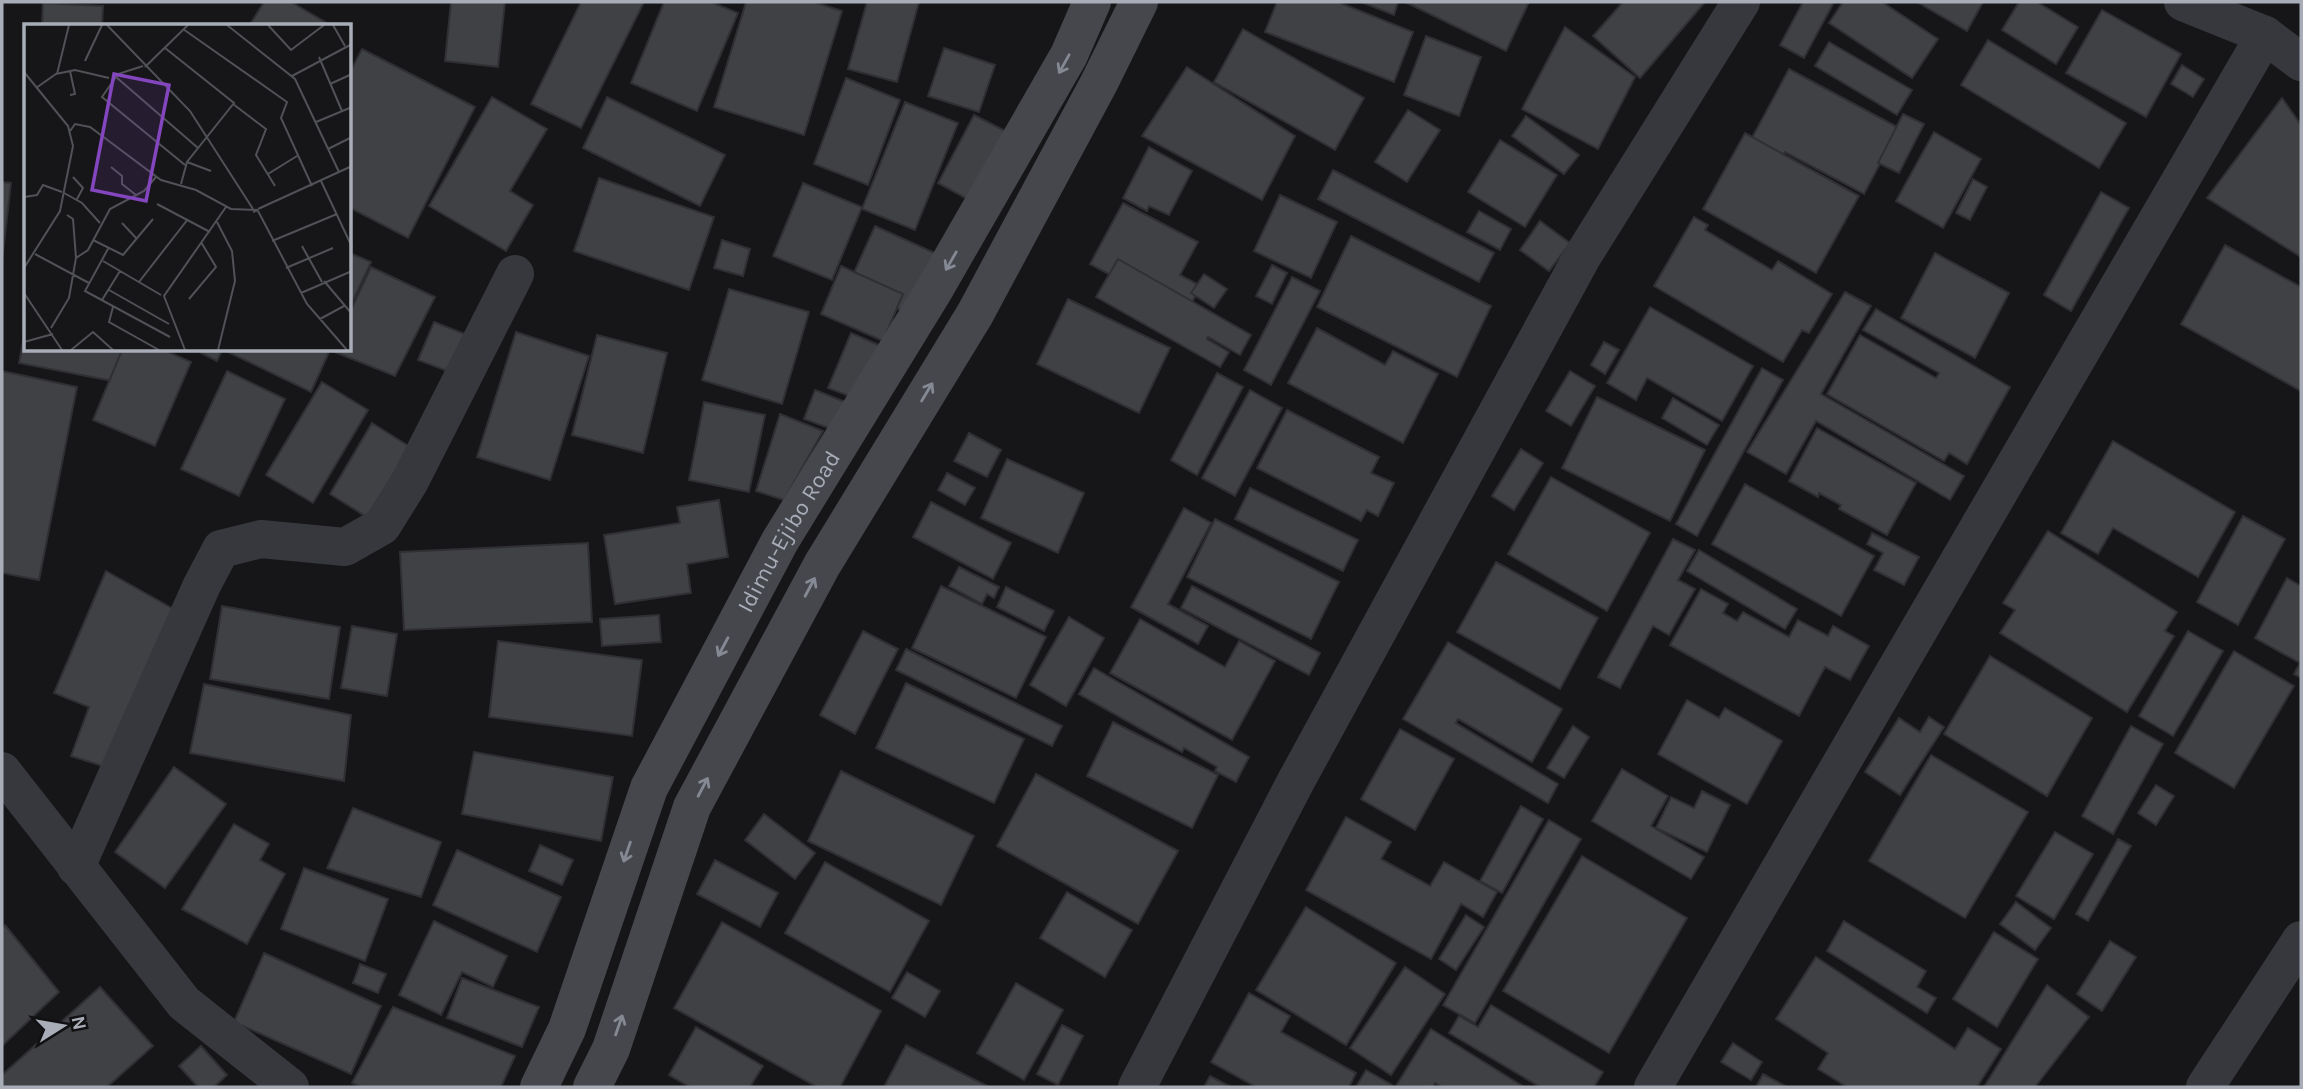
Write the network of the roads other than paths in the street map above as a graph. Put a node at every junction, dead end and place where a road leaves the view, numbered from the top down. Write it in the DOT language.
graph roads {
  1 [pos="1092,2"];
  2 [pos="1139,2"];
  3 [pos="1741,2"];
  4 [pos="2183,2"];
  5 [pos="2265,35"];
  6 [pos="2301,62"];
  7 [pos="515,274"];
  8 [pos="2,771"];
  9 [pos="76,867"];
  10 [pos="2301,940"];
  11 [pos="290,1087"];
  12 [pos="539,1087"];
  13 [pos="592,1087"];
  14 [pos="1137,1087"];
  15 [pos="1653,1087"];
  16 [pos="2206,1087"];
  1 -- 12 [label="main road, Idimu-Ejibo Road, one-way"];
  13 -- 2 [label="main road, Idimu-Ejibo Road, one-way"];
  3 -- 14 [label="street"];
  4 -- 5 [label="street"];
  5 -- 6 [label="street"];
  5 -- 15 [label="street"];
  7 -- 9 [label="street"];
  8 -- 9 [label="street"];
  9 -- 11 [label="street"];
  10 -- 16 [label="street"];
}
